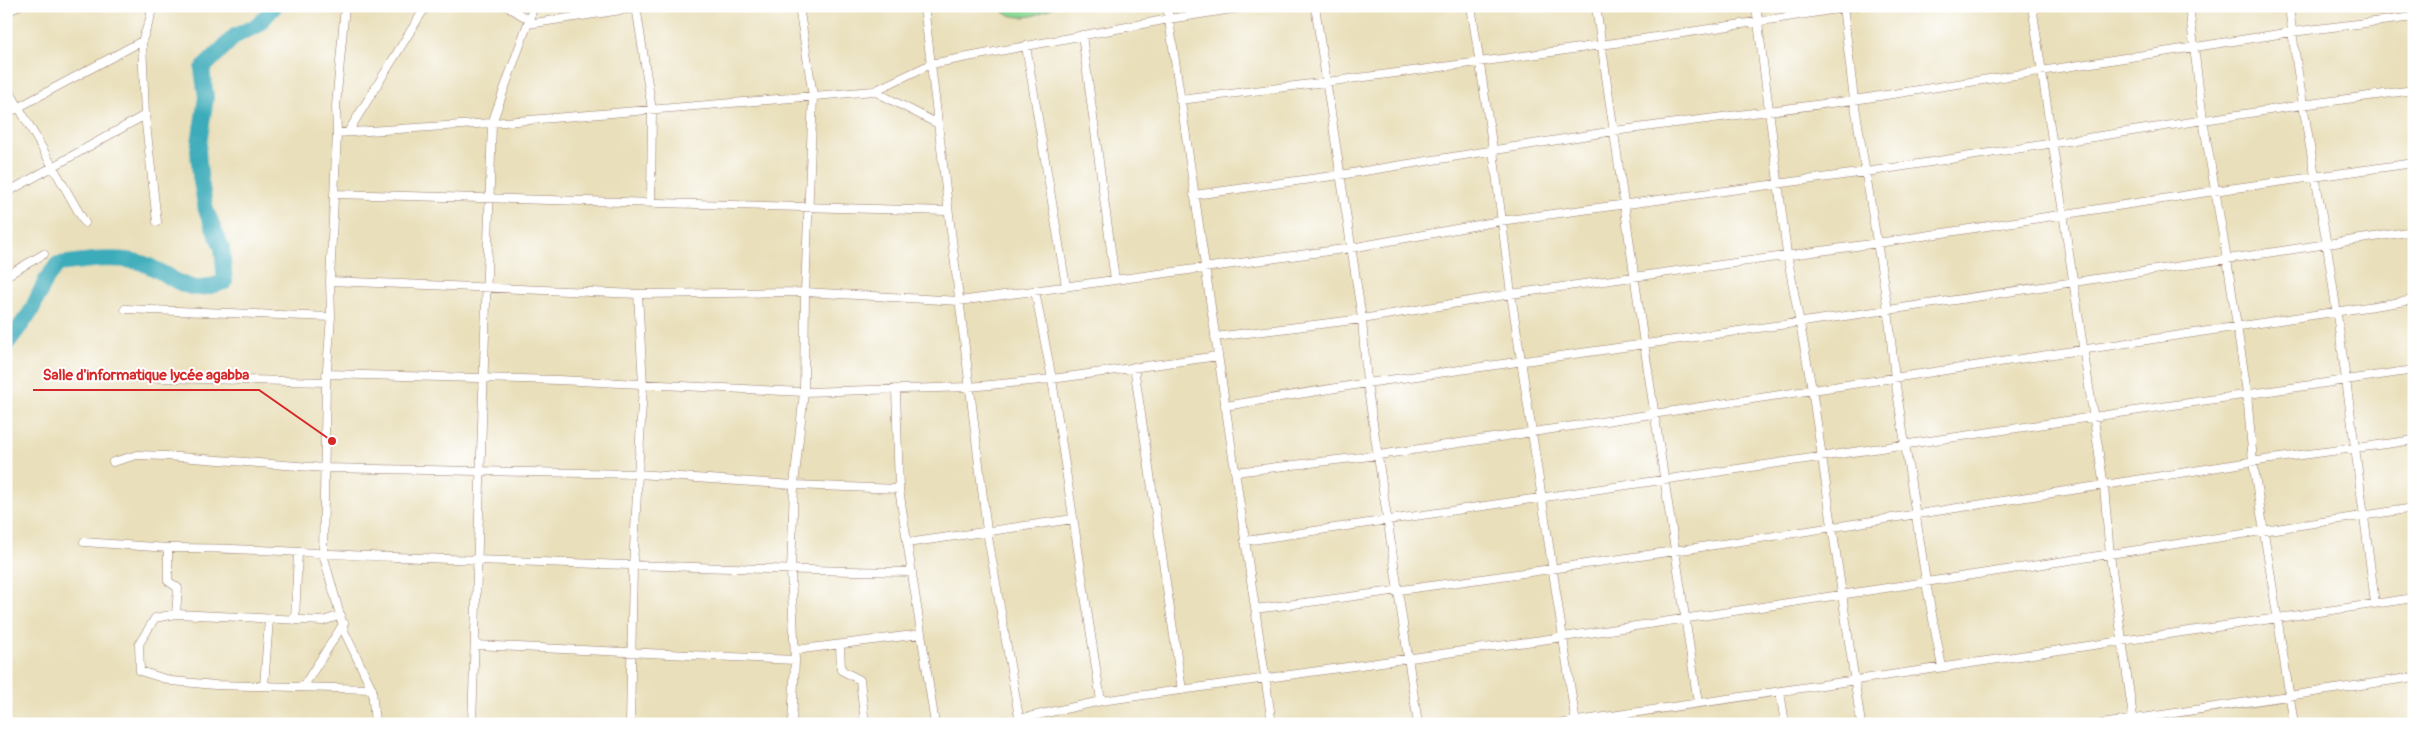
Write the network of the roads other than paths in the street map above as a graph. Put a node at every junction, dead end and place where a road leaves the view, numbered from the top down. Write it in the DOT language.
graph roads {
  1 [pos="18,6"];
  2 [pos="152,6"];
  3 [pos="345,6"];
  4 [pos="426,6"];
  5 [pos="507,6"];
  6 [pos="534,6"];
  7 [pos="648,6"];
  8 [pos="799,6"];
  9 [pos="924,6"];
  10 [pos="1167,6"];
  11 [pos="1251,6"];
  12 [pos="1315,6"];
  13 [pos="1471,6"];
  14 [pos="1596,6"];
  15 [pos="1756,6"];
  16 [pos="1855,6"];
  17 [pos="2032,6"];
  18 [pos="2189,6"];
  19 [pos="2289,6"];
  20 [pos="636,7"];
  21 [pos="1844,7"];
  22 [pos="6,13"];
  23 [pos="2414,17"];
  24 [pos="1169,19"];
  25 [pos="528,22"];
  26 [pos="1759,23"];
  27 [pos="2292,32"];
  28 [pos="1082,35"];
  29 [pos="142,41"];
  30 [pos="1600,45"];
  31 [pos="1026,46"];
  32 [pos="2195,47"];
  33 [pos="1479,62"];
  34 [pos="931,64"];
  35 [pos="2042,72"];
  36 [pos="1325,83"];
  37 [pos="6,85"];
  38 [pos="2414,90"];
  39 [pos="874,91"];
  40 [pos="813,96"];
  41 [pos="1180,100"];
  42 [pos="1854,100"];
  43 [pos="2302,105"];
  44 [pos="18,108"];
  45 [pos="652,110"];
  46 [pos="1769,111"];
  47 [pos="6,114"];
  48 [pos="145,115"];
  49 [pos="2202,120"];
  50 [pos="492,123"];
  51 [pos="938,124"];
  52 [pos="1614,131"];
  53 [pos="348,132"];
  54 [pos="337,133"];
  55 [pos="2053,145"];
  56 [pos="1493,150"];
  57 [pos="2414,163"];
  58 [pos="51,166"];
  59 [pos="1866,172"];
  60 [pos="1340,175"];
  61 [pos="2314,177"];
  62 [pos="1778,184"];
  63 [pos="2214,191"];
  64 [pos="6,193"];
  65 [pos="335,194"];
  66 [pos="1194,195"];
  67 [pos="490,197"];
  68 [pos="651,202"];
  69 [pos="1624,205"];
  70 [pos="808,207"];
  71 [pos="948,211"];
  72 [pos="2063,215"];
  73 [pos="1500,221"];
  74 [pos="157,222"];
  75 [pos="86,223"];
  76 [pos="2414,231"];
  77 [pos="1878,243"];
  78 [pos="2326,244"];
  79 [pos="1351,248"];
  80 [pos="44,254"];
  81 [pos="1787,254"];
  82 [pos="2227,259"];
  83 [pos="1205,268"];
  84 [pos="6,276"];
  85 [pos="1634,276"];
  86 [pos="1115,280"];
  87 [pos="330,281"];
  88 [pos="2073,282"];
  89 [pos="1066,286"];
  90 [pos="486,287"];
  91 [pos="1035,290"];
  92 [pos="804,292"];
  93 [pos="638,294"];
  94 [pos="1511,294"];
  95 [pos="2414,300"];
  96 [pos="959,301"];
  97 [pos="125,310"];
  98 [pos="1888,310"];
  99 [pos="2336,312"];
  100 [pos="331,317"];
  101 [pos="1362,319"];
  102 [pos="1799,322"];
  103 [pos="2237,327"];
  104 [pos="1215,337"];
  105 [pos="1644,344"];
  106 [pos="2084,350"];
  107 [pos="1218,356"];
  108 [pos="1522,363"];
  109 [pos="1134,367"];
  110 [pos="2414,370"];
  111 [pos="123,377"];
  112 [pos="326,378"];
  113 [pos="482,379"];
  114 [pos="1052,379"];
  115 [pos="1895,379"];
  116 [pos="2347,380"];
  117 [pos="1367,383"];
  118 [pos="642,385"];
  119 [pos="968,387"];
  120 [pos="896,389"];
  121 [pos="1812,389"];
  122 [pos="804,392"];
  123 [pos="2247,393"];
  124 [pos="1225,406"];
  125 [pos="1654,413"];
  126 [pos="2094,418"];
  127 [pos="1533,432"];
  128 [pos="2414,440"];
  129 [pos="1906,445"];
  130 [pos="2356,449"];
  131 [pos="1379,454"];
  132 [pos="1822,458"];
  133 [pos="113,462"];
  134 [pos="2253,462"];
  135 [pos="326,468"];
  136 [pos="480,472"];
  137 [pos="1235,472"];
  138 [pos="638,474"];
  139 [pos="1664,480"];
  140 [pos="794,485"];
  141 [pos="2104,487"];
  142 [pos="899,489"];
  143 [pos="1543,499"];
  144 [pos="2414,508"];
  145 [pos="1916,514"];
  146 [pos="2364,515"];
  147 [pos="1073,519"];
  148 [pos="1389,520"];
  149 [pos="1832,527"];
  150 [pos="2263,530"];
  151 [pos="988,531"];
  152 [pos="1245,541"];
  153 [pos="84,542"];
  154 [pos="907,543"];
  155 [pos="168,548"];
  156 [pos="1676,550"];
  157 [pos="298,552"];
  158 [pos="323,554"];
  159 [pos="2110,555"];
  160 [pos="478,560"];
  161 [pos="633,566"];
  162 [pos="1553,568"];
  163 [pos="791,571"];
  164 [pos="912,572"];
  165 [pos="1926,584"];
  166 [pos="1400,591"];
  167 [pos="1842,595"];
  168 [pos="2414,598"];
  169 [pos="2376,603"];
  170 [pos="1255,609"];
  171 [pos="176,614"];
  172 [pos="340,615"];
  173 [pos="1686,618"];
  174 [pos="2276,618"];
  175 [pos="269,619"];
  176 [pos="295,620"];
  177 [pos="344,623"];
  178 [pos="921,634"];
  179 [pos="1563,637"];
  180 [pos="2122,640"];
  181 [pos="475,645"];
  182 [pos="840,645"];
  183 [pos="795,650"];
  184 [pos="630,653"];
  185 [pos="1408,658"];
  186 [pos="795,660"];
  187 [pos="1942,667"];
  188 [pos="2414,677"];
  189 [pos="1265,678"];
  190 [pos="1855,680"];
  191 [pos="264,686"];
  192 [pos="303,687"];
  193 [pos="372,689"];
  194 [pos="1182,690"];
  195 [pos="1780,691"];
  196 [pos="2289,696"];
  197 [pos="1101,701"];
  198 [pos="1698,703"];
  199 [pos="1020,721"];
  200 [pos="2134,721"];
  201 [pos="1575,722"];
  202 [pos="375,724"];
  203 [pos="472,724"];
  204 [pos="630,724"];
  205 [pos="792,724"];
  206 [pos="865,724"];
  207 [pos="935,724"];
  208 [pos="981,724"];
  209 [pos="1272,724"];
  210 [pos="1418,724"];
  211 [pos="1557,724"];
  212 [pos="1785,724"];
  213 [pos="1861,724"];
  214 [pos="2102,724"];
  215 [pos="2294,724"];
  1 -- 22 [label="street"];
  2 -- 29 [label="street"];
  3 -- 54 [label="street"];
  4 -- 53 [label="street"];
  5 -- 25 [label="street"];
  6 -- 25 [label="street"];
  7 -- 20 [label="street"];
  8 -- 40 [label="street"];
  9 -- 34 [label="street"];
  10 -- 24 [label="street"];
  11 -- 24 [label="street"];
  12 -- 36 [label="street"];
  13 -- 33 [label="street"];
  14 -- 30 [label="street"];
  15 -- 26 [label="street"];
  16 -- 21 [label="street"];
  17 -- 35 [label="street"];
  18 -- 32 [label="street"];
  19 -- 27 [label="street"];
  20 -- 25 [label="street"];
  20 -- 45 [label="street"];
  21 -- 26 [label="street"];
  21 -- 42 [label="street"];
  23 -- 27 [label="street"];
  24 -- 28 [label="street"];
  24 -- 41 [label="street"];
  25 -- 50 [label="street"];
  26 -- 30 [label="street"];
  26 -- 46 [label="street"];
  27 -- 32 [label="street"];
  27 -- 43 [label="street"];
  28 -- 31 [label="street"];
  28 -- 86 [label="street"];
  29 -- 44 [label="street"];
  29 -- 48 [label="street"];
  30 -- 33 [label="street"];
  30 -- 52 [label="street"];
  31 -- 34 [label="street"];
  31 -- 89 [label="street"];
  32 -- 35 [label="street"];
  32 -- 49 [label="street"];
  33 -- 36 [label="street"];
  33 -- 56 [label="street"];
  34 -- 39 [label="street"];
  34 -- 51 [label="street"];
  35 -- 42 [label="street"];
  35 -- 55 [label="street"];
  36 -- 41 [label="street"];
  36 -- 60 [label="street"];
  37 -- 44 [label="street"];
  38 -- 43 [label="street"];
  39 -- 40 [label="street"];
  39 -- 51 [label="street"];
  40 -- 45 [label="street"];
  40 -- 70 [label="street"];
  41 -- 66 [label="street"];
  42 -- 46 [label="street"];
  42 -- 59 [label="street"];
  43 -- 49 [label="street"];
  43 -- 61 [label="street"];
  44 -- 47 [label="street"];
  44 -- 58 [label="street"];
  45 -- 50 [label="street"];
  45 -- 68 [label="street"];
  46 -- 52 [label="street"];
  46 -- 62 [label="street"];
  48 -- 58 [label="street"];
  48 -- 74 [label="street"];
  49 -- 55 [label="street"];
  49 -- 63 [label="street"];
  50 -- 53 [label="street"];
  50 -- 67 [label="street"];
  51 -- 71 [label="street"];
  52 -- 56 [label="street"];
  52 -- 69 [label="street"];
  53 -- 54 [label="street"];
  54 -- 65 [label="street"];
  55 -- 59 [label="street"];
  55 -- 72 [label="street"];
  56 -- 60 [label="street"];
  56 -- 73 [label="street"];
  57 -- 61 [label="street"];
  58 -- 64 [label="street"];
  58 -- 75 [label="street"];
  59 -- 62 [label="street"];
  59 -- 77 [label="street"];
  60 -- 66 [label="street"];
  60 -- 79 [label="street"];
  61 -- 63 [label="street"];
  61 -- 78 [label="street"];
  62 -- 69 [label="street"];
  62 -- 81 [label="street"];
  63 -- 72 [label="street"];
  63 -- 82 [label="street"];
  65 -- 67 [label="street"];
  65 -- 87 [label="street"];
  66 -- 83 [label="street"];
  67 -- 68 [label="street"];
  67 -- 90 [label="street"];
  68 -- 70 [label="street"];
  69 -- 73 [label="street"];
  69 -- 85 [label="street"];
  70 -- 71 [label="street"];
  70 -- 92 [label="street"];
  71 -- 96 [label="street"];
  72 -- 77 [label="street"];
  72 -- 88 [label="street"];
  73 -- 79 [label="street"];
  73 -- 94 [label="street"];
  76 -- 78 [label="street"];
  77 -- 81 [label="street"];
  77 -- 98 [label="street"];
  78 -- 82 [label="street"];
  78 -- 99 [label="street"];
  79 -- 83 [label="street"];
  79 -- 101 [label="street"];
  80 -- 84 [label="street"];
  81 -- 85 [label="street"];
  81 -- 102 [label="street"];
  82 -- 88 [label="street"];
  82 -- 103 [label="street"];
  83 -- 86 [label="street"];
  83 -- 104 [label="street"];
  85 -- 94 [label="street"];
  85 -- 105 [label="street"];
  86 -- 89 [label="street"];
  87 -- 90 [label="street"];
  87 -- 100 [label="street"];
  88 -- 98 [label="street"];
  88 -- 106 [label="street"];
  89 -- 91 [label="street"];
  90 -- 93 [label="street"];
  90 -- 113 [label="street"];
  91 -- 96 [label="street"];
  91 -- 114 [label="street"];
  92 -- 93 [label="street"];
  92 -- 96 [label="street"];
  92 -- 122 [label="street"];
  93 -- 118 [label="street"];
  94 -- 101 [label="street"];
  94 -- 108 [label="street"];
  95 -- 99 [label="street"];
  96 -- 119 [label="street"];
  97 -- 100 [label="street"];
  98 -- 102 [label="street"];
  98 -- 115 [label="street"];
  99 -- 103 [label="street"];
  99 -- 116 [label="street"];
  100 -- 112 [label="street"];
  101 -- 104 [label="street"];
  101 -- 117 [label="street"];
  102 -- 105 [label="street"];
  102 -- 121 [label="street"];
  103 -- 106 [label="street"];
  103 -- 123 [label="street"];
  104 -- 107 [label="street"];
  105 -- 108 [label="street"];
  105 -- 125 [label="street"];
  106 -- 115 [label="street"];
  106 -- 126 [label="street"];
  107 -- 109 [label="street"];
  107 -- 124 [label="street"];
  108 -- 117 [label="street"];
  108 -- 127 [label="street"];
  109 -- 114 [label="street"];
  109 -- 194 [label="street"];
  110 -- 116 [label="street"];
  111 -- 112 [label="street"];
  112 -- 113 [label="street"];
  112 -- 135 [label="street"];
  113 -- 118 [label="street"];
  113 -- 136 [label="street"];
  114 -- 119 [label="street"];
  114 -- 147 [label="street"];
  115 -- 121 [label="street"];
  115 -- 129 [label="street"];
  116 -- 123 [label="street"];
  116 -- 130 [label="street"];
  117 -- 124 [label="street"];
  117 -- 131 [label="street"];
  118 -- 122 [label="street"];
  118 -- 138 [label="street"];
  119 -- 120 [label="street"];
  119 -- 151 [label="street"];
  120 -- 122 [label="street"];
  120 -- 142 [label="street"];
  121 -- 125 [label="street"];
  121 -- 132 [label="street"];
  122 -- 140 [label="street"];
  123 -- 126 [label="street"];
  123 -- 134 [label="street"];
  124 -- 137 [label="street"];
  125 -- 127 [label="street"];
  125 -- 139 [label="street"];
  126 -- 129 [label="street"];
  126 -- 141 [label="street"];
  127 -- 131 [label="street"];
  127 -- 143 [label="street"];
  128 -- 130 [label="street"];
  129 -- 132 [label="street"];
  129 -- 145 [label="street"];
  130 -- 134 [label="street"];
  130 -- 146 [label="street"];
  131 -- 137 [label="street"];
  131 -- 148 [label="street"];
  132 -- 139 [label="street"];
  132 -- 149 [label="street"];
  133 -- 135 [label="street"];
  134 -- 141 [label="street"];
  134 -- 150 [label="street"];
  135 -- 136 [label="street"];
  135 -- 158 [label="street"];
  136 -- 138 [label="street"];
  136 -- 160 [label="street"];
  137 -- 152 [label="street"];
  138 -- 140 [label="street"];
  138 -- 161 [label="street"];
  139 -- 143 [label="street"];
  139 -- 156 [label="street"];
  140 -- 142 [label="street"];
  140 -- 163 [label="street"];
  141 -- 145 [label="street"];
  141 -- 159 [label="street"];
  142 -- 154 [label="street"];
  143 -- 148 [label="street"];
  143 -- 162 [label="street"];
  144 -- 146 [label="street"];
  145 -- 149 [label="street"];
  145 -- 165 [label="street"];
  146 -- 150 [label="street"];
  146 -- 169 [label="street"];
  147 -- 151 [label="street"];
  147 -- 197 [label="street"];
  148 -- 152 [label="street"];
  148 -- 166 [label="street"];
  149 -- 156 [label="street"];
  149 -- 167 [label="street"];
  150 -- 159 [label="street"];
  150 -- 174 [label="street"];
  151 -- 154 [label="street"];
  151 -- 199 [label="street"];
  152 -- 170 [label="street"];
  153 -- 155 [label="street"];
  154 -- 164 [label="street"];
  155 -- 157 [label="street"];
  155 -- 171 [label="street"];
  156 -- 162 [label="street"];
  156 -- 173 [label="street"];
  157 -- 158 [label="street"];
  157 -- 176 [label="street"];
  158 -- 160 [label="street"];
  158 -- 172 [label="street"];
  159 -- 165 [label="street"];
  159 -- 180 [label="street"];
  160 -- 161 [label="street"];
  160 -- 181 [label="street"];
  161 -- 163 [label="street"];
  161 -- 184 [label="street"];
  162 -- 166 [label="street"];
  162 -- 179 [label="street"];
  163 -- 164 [label="street"];
  163 -- 183 [label="street"];
  164 -- 178 [label="street"];
  165 -- 167 [label="street"];
  165 -- 187 [label="street"];
  166 -- 170 [label="street"];
  166 -- 185 [label="street"];
  167 -- 173 [label="street"];
  167 -- 190 [label="street"];
  168 -- 169 [label="street"];
  169 -- 174 [label="street"];
  170 -- 189 [label="street"];
  171 -- 175 [label="street"];
  171 -- 191 [label="street"];
  172 -- 176 [label="street"];
  172 -- 177 [label="street"];
  173 -- 179 [label="street"];
  173 -- 198 [label="street"];
  174 -- 180 [label="street"];
  174 -- 196 [label="street"];
  175 -- 176 [label="street"];
  175 -- 191 [label="street"];
  177 -- 192 [label="street"];
  177 -- 193 [label="street"];
  178 -- 182 [label="street"];
  178 -- 207 [label="street"];
  179 -- 185 [label="street"];
  179 -- 201 [label="street"];
  180 -- 187 [label="street"];
  180 -- 200 [label="street"];
  181 -- 184 [label="street"];
  181 -- 203 [label="street"];
  182 -- 183 [label="street"];
  182 -- 206 [label="street"];
  183 -- 186 [label="street"];
  184 -- 186 [label="street"];
  184 -- 204 [label="street"];
  185 -- 189 [label="street"];
  185 -- 210 [label="street"];
  186 -- 205 [label="street"];
  187 -- 190 [label="street"];
  188 -- 196 [label="street"];
  189 -- 194 [label="street"];
  189 -- 209 [label="street"];
  190 -- 195 [label="street"];
  190 -- 213 [label="street"];
  191 -- 192 [label="street"];
  192 -- 193 [label="street"];
  193 -- 202 [label="street"];
  194 -- 197 [label="street"];
  195 -- 198 [label="street"];
  195 -- 212 [label="street"];
  196 -- 200 [label="street"];
  196 -- 215 [label="street"];
  197 -- 199 [label="street"];
  198 -- 201 [label="street"];
  199 -- 208 [label="street"];
  200 -- 214 [label="street"];
  201 -- 211 [label="street"];
}
